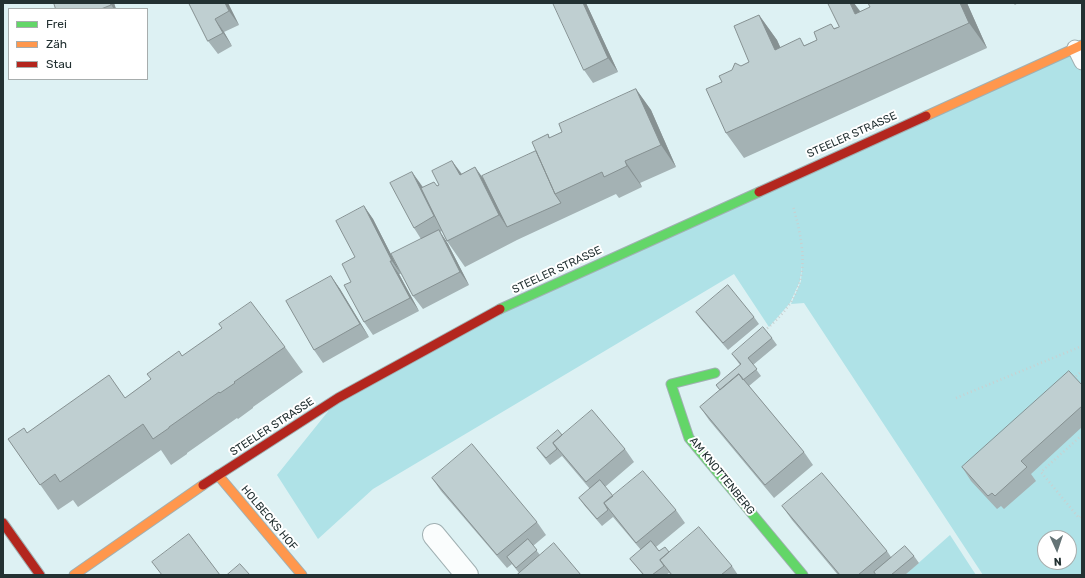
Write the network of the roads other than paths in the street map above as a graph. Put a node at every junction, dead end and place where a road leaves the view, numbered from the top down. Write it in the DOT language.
graph roads {
  1 [pos="1079,47"];
  2 [pos="1082,62"];
  3 [pos="715,373"];
  4 [pos="218,476"];
  5 [pos="3,523"];
  6 [pos="434,535"];
  7 [pos="40,575"];
  8 [pos="74,575"];
  9 [pos="302,575"];
  10 [pos="467,575"];
  11 [pos="803,575"];
  1 -- 2 [label="lane"];
  1 -- 4 [label="main road, STEELER STRASSE"];
  3 -- 11 [label="main road, AM KNOTTENBERG"];
  4 -- 8 [label="main road, STEELER STRASSE"];
  4 -- 9 [label="main road, HOLBECKS HOF"];
  5 -- 7 [label="main road"];
  6 -- 10 [label="street"];
}
